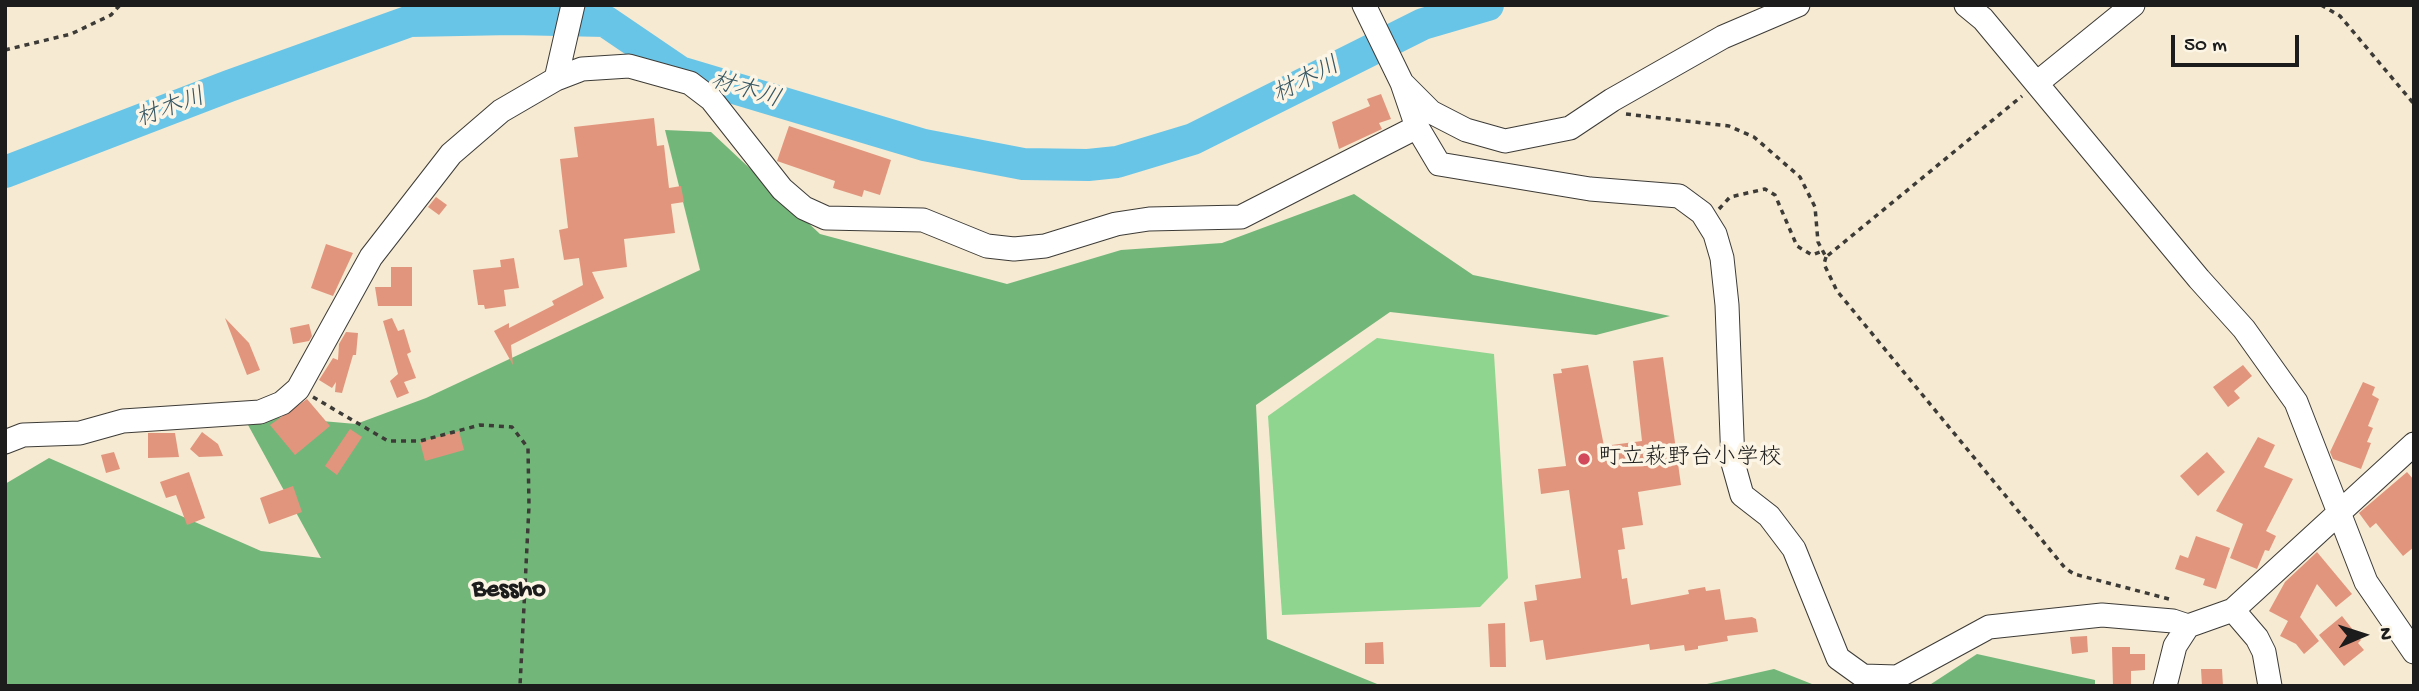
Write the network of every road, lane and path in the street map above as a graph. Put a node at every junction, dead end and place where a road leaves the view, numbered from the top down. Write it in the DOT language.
graph roads {
  1 [pos="120,5"];
  2 [pos="573,5"];
  3 [pos="1364,5"];
  4 [pos="1798,5"];
  5 [pos="1966,5"];
  6 [pos="2133,5"];
  7 [pos="2321,5"];
  8 [pos="5,50"];
  9 [pos="556,79"];
  10 [pos="1402,83"];
  11 [pos="2037,83"];
  12 [pos="2414,104"];
  13 [pos="1593,115"];
  14 [pos="1417,127"];
  15 [pos="1708,222"];
  16 [pos="1823,251"];
  17 [pos="1826,257"];
  18 [pos="298,389"];
  19 [pos="5,442"];
  20 [pos="2414,444"];
  21 [pos="2340,511"];
  22 [pos="2174,600"];
  23 [pos="2233,610"];
  24 [pos="2188,626"];
  25 [pos="2414,652"];
  26 [pos="520,686"];
  27 [pos="2165,686"];
  28 [pos="2270,686"];
  1 -- 8 [label="path"];
  2 -- 9 [label="street"];
  3 -- 10 [label="street"];
  4 -- 13 [label="street"];
  5 -- 11 [label="street"];
  6 -- 11 [label="street"];
  7 -- 12 [label="path"];
  9 -- 14 [label="street"];
  9 -- 18 [label="street"];
  10 -- 13 [label="street"];
  10 -- 14 [label="street"];
  11 -- 17 [label="path"];
  11 -- 21 [label="street"];
  13 -- 16 [label="path"];
  14 -- 15 [label="street"];
  15 -- 16 [label="path"];
  15 -- 24 [label="street"];
  16 -- 17 [label="path"];
  17 -- 22 [label="path"];
  18 -- 19 [label="street"];
  18 -- 26 [label="path"];
  20 -- 21 [label="street"];
  21 -- 23 [label="street"];
  21 -- 25 [label="street"];
  23 -- 24 [label="street"];
  23 -- 28 [label="street"];
  24 -- 27 [label="street"];
}
